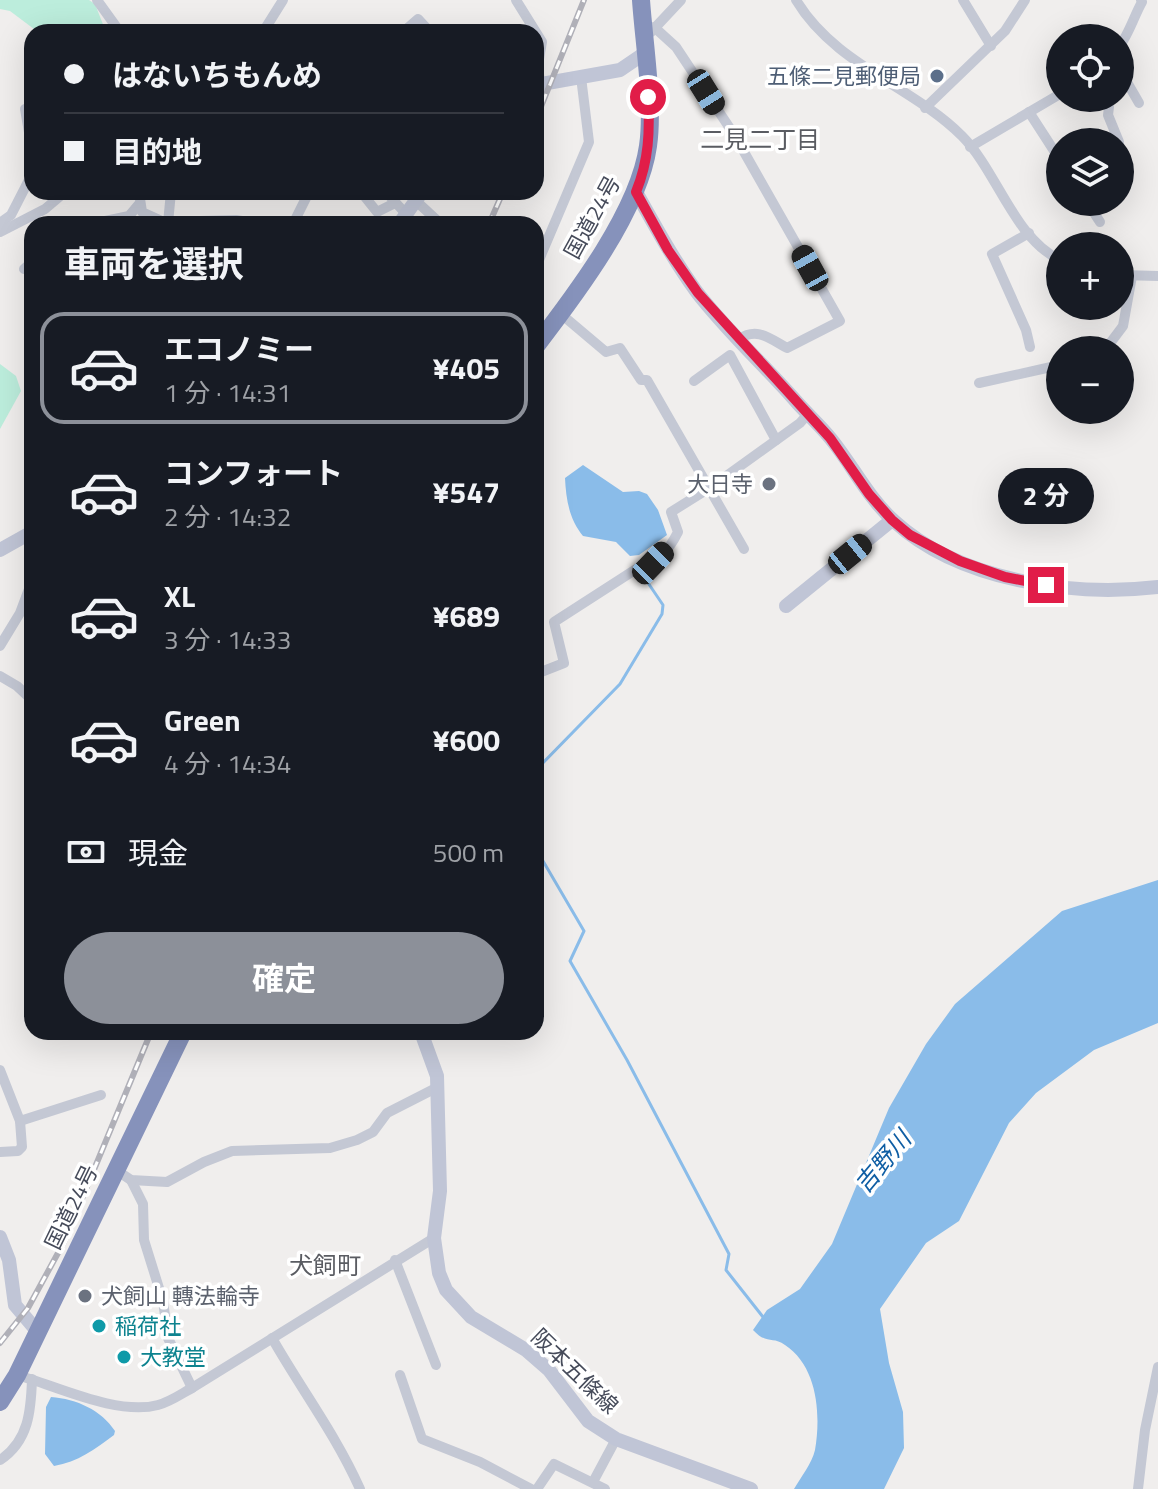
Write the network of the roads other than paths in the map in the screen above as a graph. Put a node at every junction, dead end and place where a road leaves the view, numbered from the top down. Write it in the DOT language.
graph roads {
  1 [pos="97,0"];
  2 [pos="283,0"];
  3 [pos="516,0"];
  4 [pos="641,0"];
  5 [pos="681,0"];
  6 [pos="796,0"];
  7 [pos="963,0"];
  8 [pos="1025,0"];
  9 [pos="1141,0"];
  10 [pos="114,24"];
  11 [pos="270,24"];
  12 [pos="531,24"];
  13 [pos="1130,24"];
  14 [pos="648,40"];
  15 [pos="991,46"];
  16 [pos="581,77"];
  17 [pos="544,83"];
  18 [pos="1134,94"];
  19 [pos="1046,102"];
  20 [pos="1139,103"];
  21 [pos="925,108"];
  22 [pos="1029,112"];
  23 [pos="1046,138"];
  24 [pos="970,147"];
  25 [pos="24,190"];
  26 [pos="636,192"];
  27 [pos="56,200"];
  28 [pos="140,200"];
  29 [pos="367,200"];
  30 [pos="416,200"];
  31 [pos="421,200"];
  32 [pos="400,214"];
  33 [pos="31,216"];
  34 [pos="151,216"];
  35 [pos="434,216"];
  36 [pos="1096,216"];
  37 [pos="24,220"];
  38 [pos="1100,222"];
  39 [pos="0,223"];
  40 [pos="0,232"];
  41 [pos="1029,233"];
  42 [pos="544,248"];
  43 [pos="1046,251"];
  44 [pos="1134,276"];
  45 [pos="1158,276"];
  46 [pos="561,314"];
  47 [pos="544,336"];
  48 [pos="739,339"];
  49 [pos="1030,347"];
  50 [pos="1046,368"];
  51 [pos="694,381"];
  52 [pos="979,383"];
  53 [pos="807,415"];
  54 [pos="776,440"];
  55 [pos="711,487"];
  56 [pos="892,520"];
  57 [pos="24,536"];
  58 [pos="744,549"];
  59 [pos="0,550"];
  60 [pos="1158,587"];
  61 [pos="24,602"];
  62 [pos="786,606"];
  63 [pos="0,646"];
  64 [pos="544,671"];
  65 [pos="0,676"];
  66 [pos="24,693"];
  67 [pos="180,1040"];
  68 [pos="424,1040"];
  69 [pos="0,1070"];
  70 [pos="438,1087"];
  71 [pos="101,1095"];
  72 [pos="20,1121"];
  73 [pos="0,1152"];
  74 [pos="123,1175"];
  75 [pos="0,1237"];
  76 [pos="434,1238"];
  77 [pos="395,1260"];
  78 [pos="37,1331"];
  79 [pos="272,1338"];
  80 [pos="436,1365"];
  81 [pos="1158,1367"];
  82 [pos="400,1375"];
  83 [pos="25,1377"];
  84 [pos="192,1388"];
  85 [pos="0,1402"];
  86 [pos="616,1439"];
  87 [pos="0,1460"];
  88 [pos="593,1482"];
  89 [pos="360,1489"];
  90 [pos="534,1489"];
  91 [pos="605,1489"];
  92 [pos="751,1489"];
  93 [pos="1138,1489"];
  1 -- 10 [label="street"];
  2 -- 11 [label="street"];
  3 -- 12 [label="street"];
  4 -- 14 [label="highway, 国道24号"];
  5 -- 14 [label="street"];
  6 -- 21 [label="street"];
  7 -- 15 [label="street"];
  8 -- 15 [label="street"];
  9 -- 13 [label="street"];
  14 -- 16 [label="street"];
  14 -- 26 [label="highway, 国道24号"];
  14 -- 48 [label="street"];
  15 -- 21 [label="street"];
  16 -- 17 [label="street"];
  16 -- 42 [label="street"];
  18 -- 20 [label="street"];
  19 -- 22 [label="street"];
  21 -- 24 [label="street"];
  22 -- 23 [label="street"];
  22 -- 24 [label="street"];
  24 -- 41 [label="street"];
  25 -- 39 [label="street"];
  26 -- 46 [label="highway, 国道24号"];
  26 -- 48 [label="street"];
  27 -- 33 [label="street"];
  28 -- 34 [label="street"];
  29 -- 32 [label="street"];
  30 -- 32 [label="street"];
  31 -- 35 [label="street"];
  36 -- 38 [label="street"];
  37 -- 40 [label="street"];
  41 -- 43 [label="street"];
  41 -- 49 [label="street"];
  44 -- 45 [label="street"];
  46 -- 47 [label="highway, 国道24号"];
  46 -- 55 [label="street"];
  48 -- 53 [label="street"];
  50 -- 52 [label="street"];
  51 -- 54 [label="street"];
  53 -- 54 [label="street"];
  53 -- 56 [label="street"];
  54 -- 55 [label="street"];
  55 -- 58 [label="street"];
  55 -- 64 [label="street"];
  56 -- 60 [label="street"];
  56 -- 62 [label="street"];
  57 -- 59 [label="street"];
  61 -- 63 [label="street"];
  65 -- 66 [label="street"];
  67 -- 74 [label="highway, 国道24号"];
  68 -- 70 [label="street, 阪本五條線"];
  69 -- 72 [label="street"];
  70 -- 74 [label="street"];
  70 -- 76 [label="street, 阪本五條線"];
  71 -- 72 [label="street"];
  72 -- 73 [label="street"];
  74 -- 78 [label="highway, 国道24号"];
  74 -- 84 [label="street"];
  75 -- 78 [label="street"];
  76 -- 77 [label="street"];
  76 -- 86 [label="street, 阪本五條線"];
  77 -- 79 [label="street"];
  77 -- 80 [label="street"];
  78 -- 83 [label="highway, 国道24号"];
  79 -- 84 [label="street"];
  79 -- 89 [label="street"];
  81 -- 93 [label="street"];
  82 -- 90 [label="street"];
  83 -- 84 [label="street"];
  83 -- 85 [label="highway, 国道24号"];
  83 -- 87 [label="street"];
  86 -- 88 [label="street"];
  86 -- 92 [label="street, 阪本五條線"];
  88 -- 90 [label="street"];
  88 -- 91 [label="street"];
}
